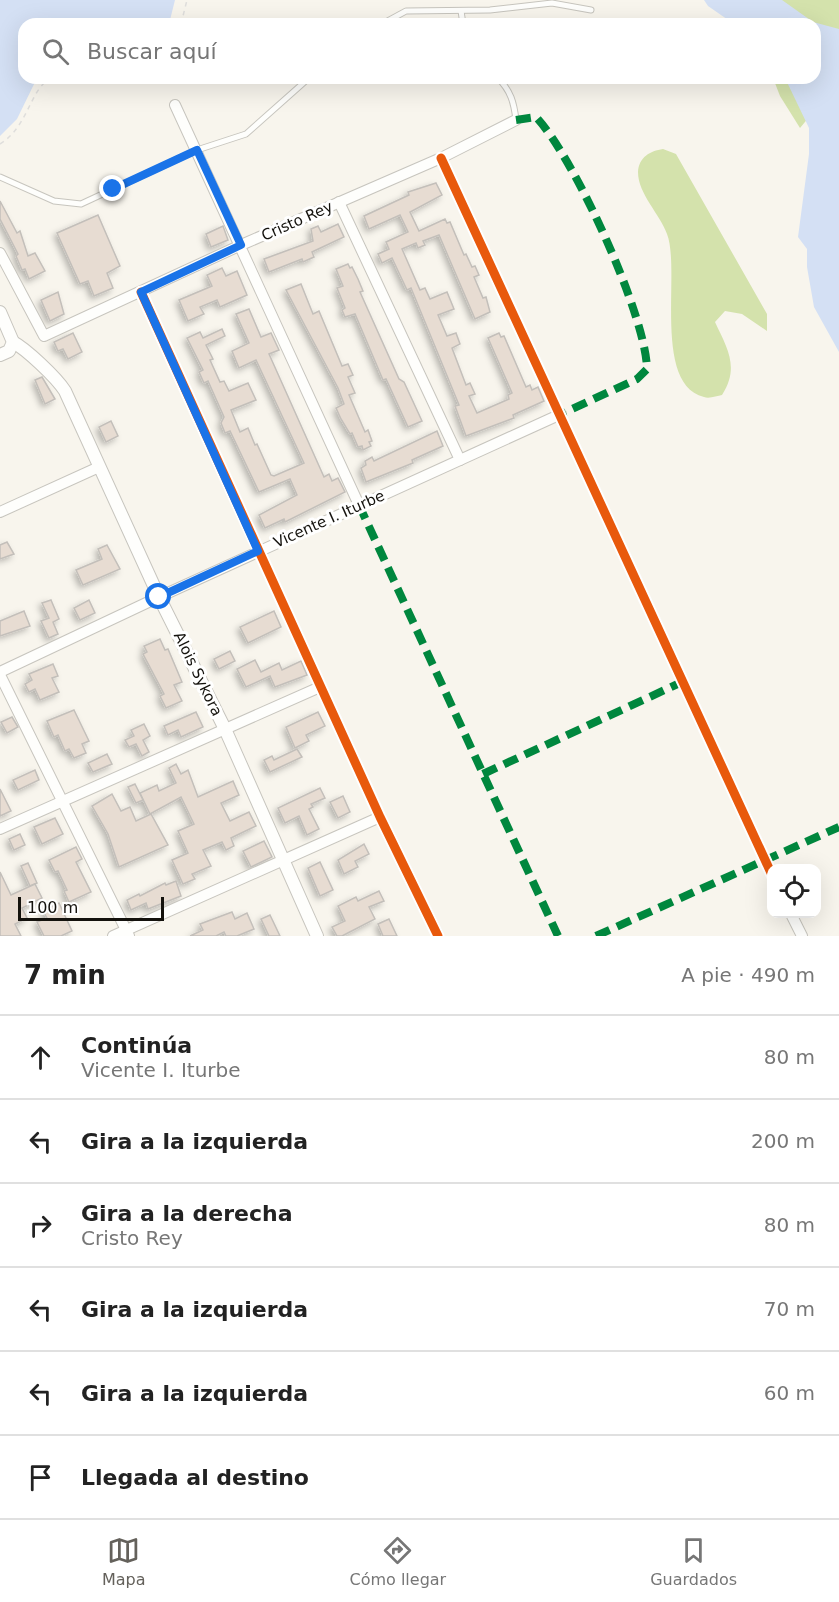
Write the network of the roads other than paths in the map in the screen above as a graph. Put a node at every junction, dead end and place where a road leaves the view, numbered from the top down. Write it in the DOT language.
graph roads {
  1 [pos="461,10"];
  2 [pos="591,10"];
  3 [pos="393,18"];
  4 [pos="462,18"];
  5 [pos="302,84"];
  6 [pos="503,84"];
  7 [pos="175,105"];
  8 [pos="516,120"];
  9 [pos="197,150"];
  10 [pos="441,158"];
  11 [pos="0,177"];
  12 [pos="339,202"];
  13 [pos="241,245"];
  14 [pos="0,253"];
  15 [pos="5,275"];
  16 [pos="141,292"];
  17 [pos="0,312"];
  18 [pos="7,350"];
  19 [pos="561,414"];
  20 [pos="460,460"];
  21 [pos="99,467"];
  22 [pos="359,505"];
  23 [pos="0,512"];
  24 [pos="258,551"];
  25 [pos="159,597"];
  26 [pos="0,673"];
  27 [pos="320,687"];
  28 [pos="225,729"];
  29 [pos="63,801"];
  30 [pos="380,817"];
  31 [pos="0,829"];
  32 [pos="282,861"];
  33 [pos="767,866"];
  34 [pos="792,918"];
  35 [pos="128,933"];
  36 [pos="112,936"];
  37 [pos="317,936"];
  38 [pos="438,936"];
  39 [pos="802,936"];
  1 -- 2 [label="lane"];
  1 -- 3 [label="lane"];
  1 -- 4 [label="lane"];
  5 -- 9 [label="lane"];
  6 -- 8 [label="lane"];
  7 -- 9 [label="street"];
  8 -- 10 [label="street, Cristo Rey"];
  9 -- 11 [label="lane"];
  9 -- 13 [label="street"];
  10 -- 12 [label="street, Cristo Rey"];
  10 -- 19 [label="street"];
  12 -- 13 [label="street, Cristo Rey"];
  12 -- 20 [label="street"];
  13 -- 16 [label="street, Cristo Rey"];
  13 -- 22 [label="street"];
  14 -- 15 [label="street"];
  15 -- 16 [label="street, Cristo Rey"];
  16 -- 24 [label="street"];
  17 -- 18 [label="street"];
  18 -- 21 [label="street, Alois Sykora"];
  19 -- 20 [label="street, Vicente I. Iturbe"];
  19 -- 33 [label="street"];
  20 -- 22 [label="street, Vicente I. Iturbe"];
  21 -- 23 [label="street"];
  21 -- 25 [label="street, Alois Sykora"];
  22 -- 24 [label="street, Vicente I. Iturbe"];
  24 -- 25 [label="street, Vicente I. Iturbe"];
  24 -- 27 [label="street"];
  25 -- 26 [label="street, Vicente I. Iturbe"];
  25 -- 28 [label="street, Alois Sykora"];
  26 -- 29 [label="street"];
  27 -- 28 [label="street"];
  27 -- 30 [label="street"];
  28 -- 29 [label="street"];
  28 -- 32 [label="street, Alois Sykora"];
  29 -- 31 [label="street"];
  29 -- 35 [label="street"];
  30 -- 32 [label="street"];
  30 -- 38 [label="street"];
  32 -- 35 [label="street"];
  32 -- 37 [label="street, Alois Sykora"];
  34 -- 39 [label="street"];
  35 -- 36 [label="street"];
}
